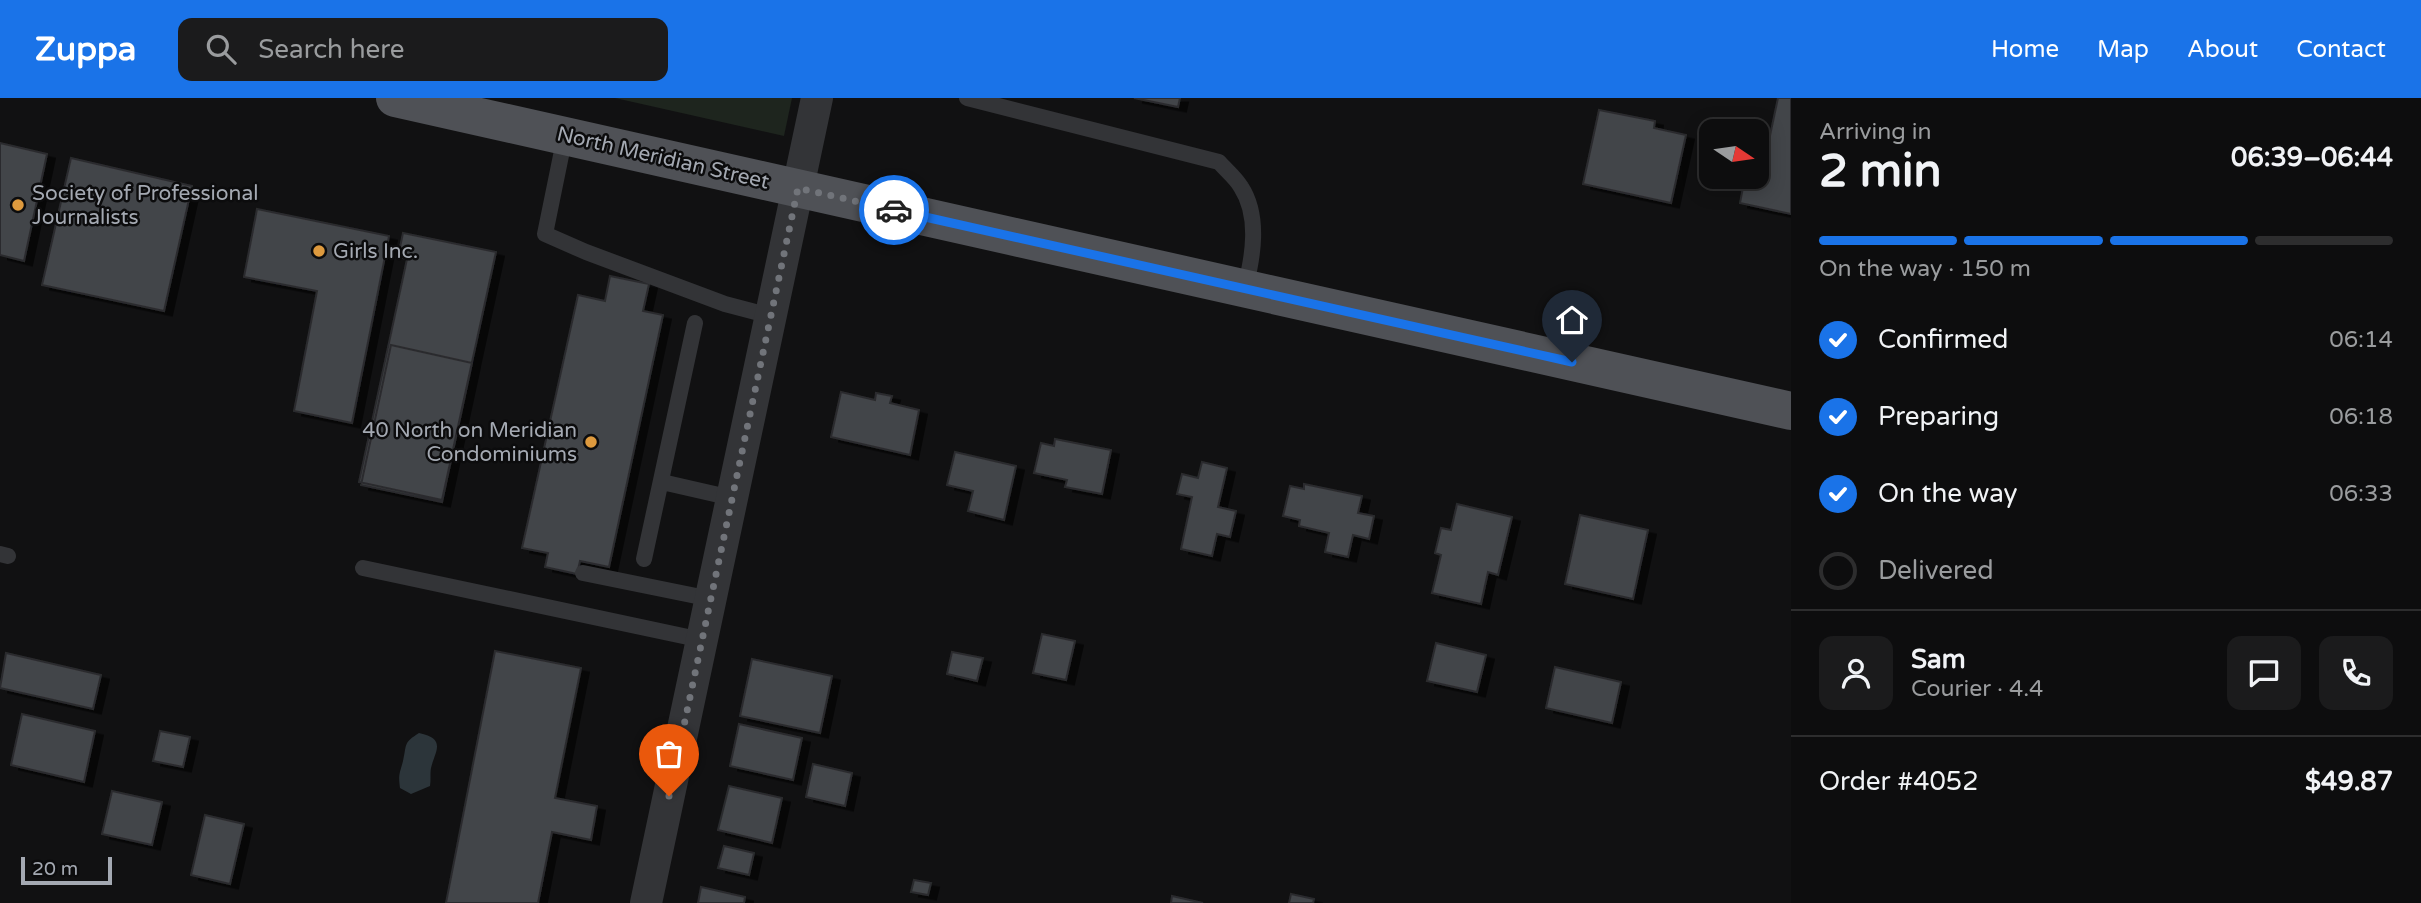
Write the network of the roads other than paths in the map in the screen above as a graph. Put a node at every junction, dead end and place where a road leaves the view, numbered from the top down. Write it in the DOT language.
graph roads {
  1 [pos="395,98"];
  2 [pos="817,98"];
  3 [pos="967,98"];
  4 [pos="565,136"];
  5 [pos="798,188"];
  6 [pos="1245,288"];
  7 [pos="771,316"];
  8 [pos="695,323"];
  9 [pos="1791,411"];
  10 [pos="662,482"];
  11 [pos="732,498"];
  12 [pos="644,559"];
  13 [pos="363,568"];
  14 [pos="583,573"];
  15 [pos="711,599"];
  16 [pos="702,640"];
  17 [pos="646,903"];
  1 -- 4 [label="main road, North Meridian Street"];
  2 -- 5 [label="street"];
  3 -- 6 [label="lane"];
  4 -- 5 [label="main road, North Meridian Street"];
  4 -- 7 [label="lane"];
  5 -- 6 [label="main road, North Meridian Street"];
  5 -- 7 [label="street"];
  6 -- 9 [label="main road, North Meridian Street"];
  7 -- 11 [label="street"];
  8 -- 10 [label="lane"];
  10 -- 11 [label="lane"];
  10 -- 12 [label="lane"];
  11 -- 15 [label="street"];
  13 -- 16 [label="lane"];
  14 -- 15 [label="lane"];
  15 -- 16 [label="street"];
  16 -- 17 [label="street"];
}
